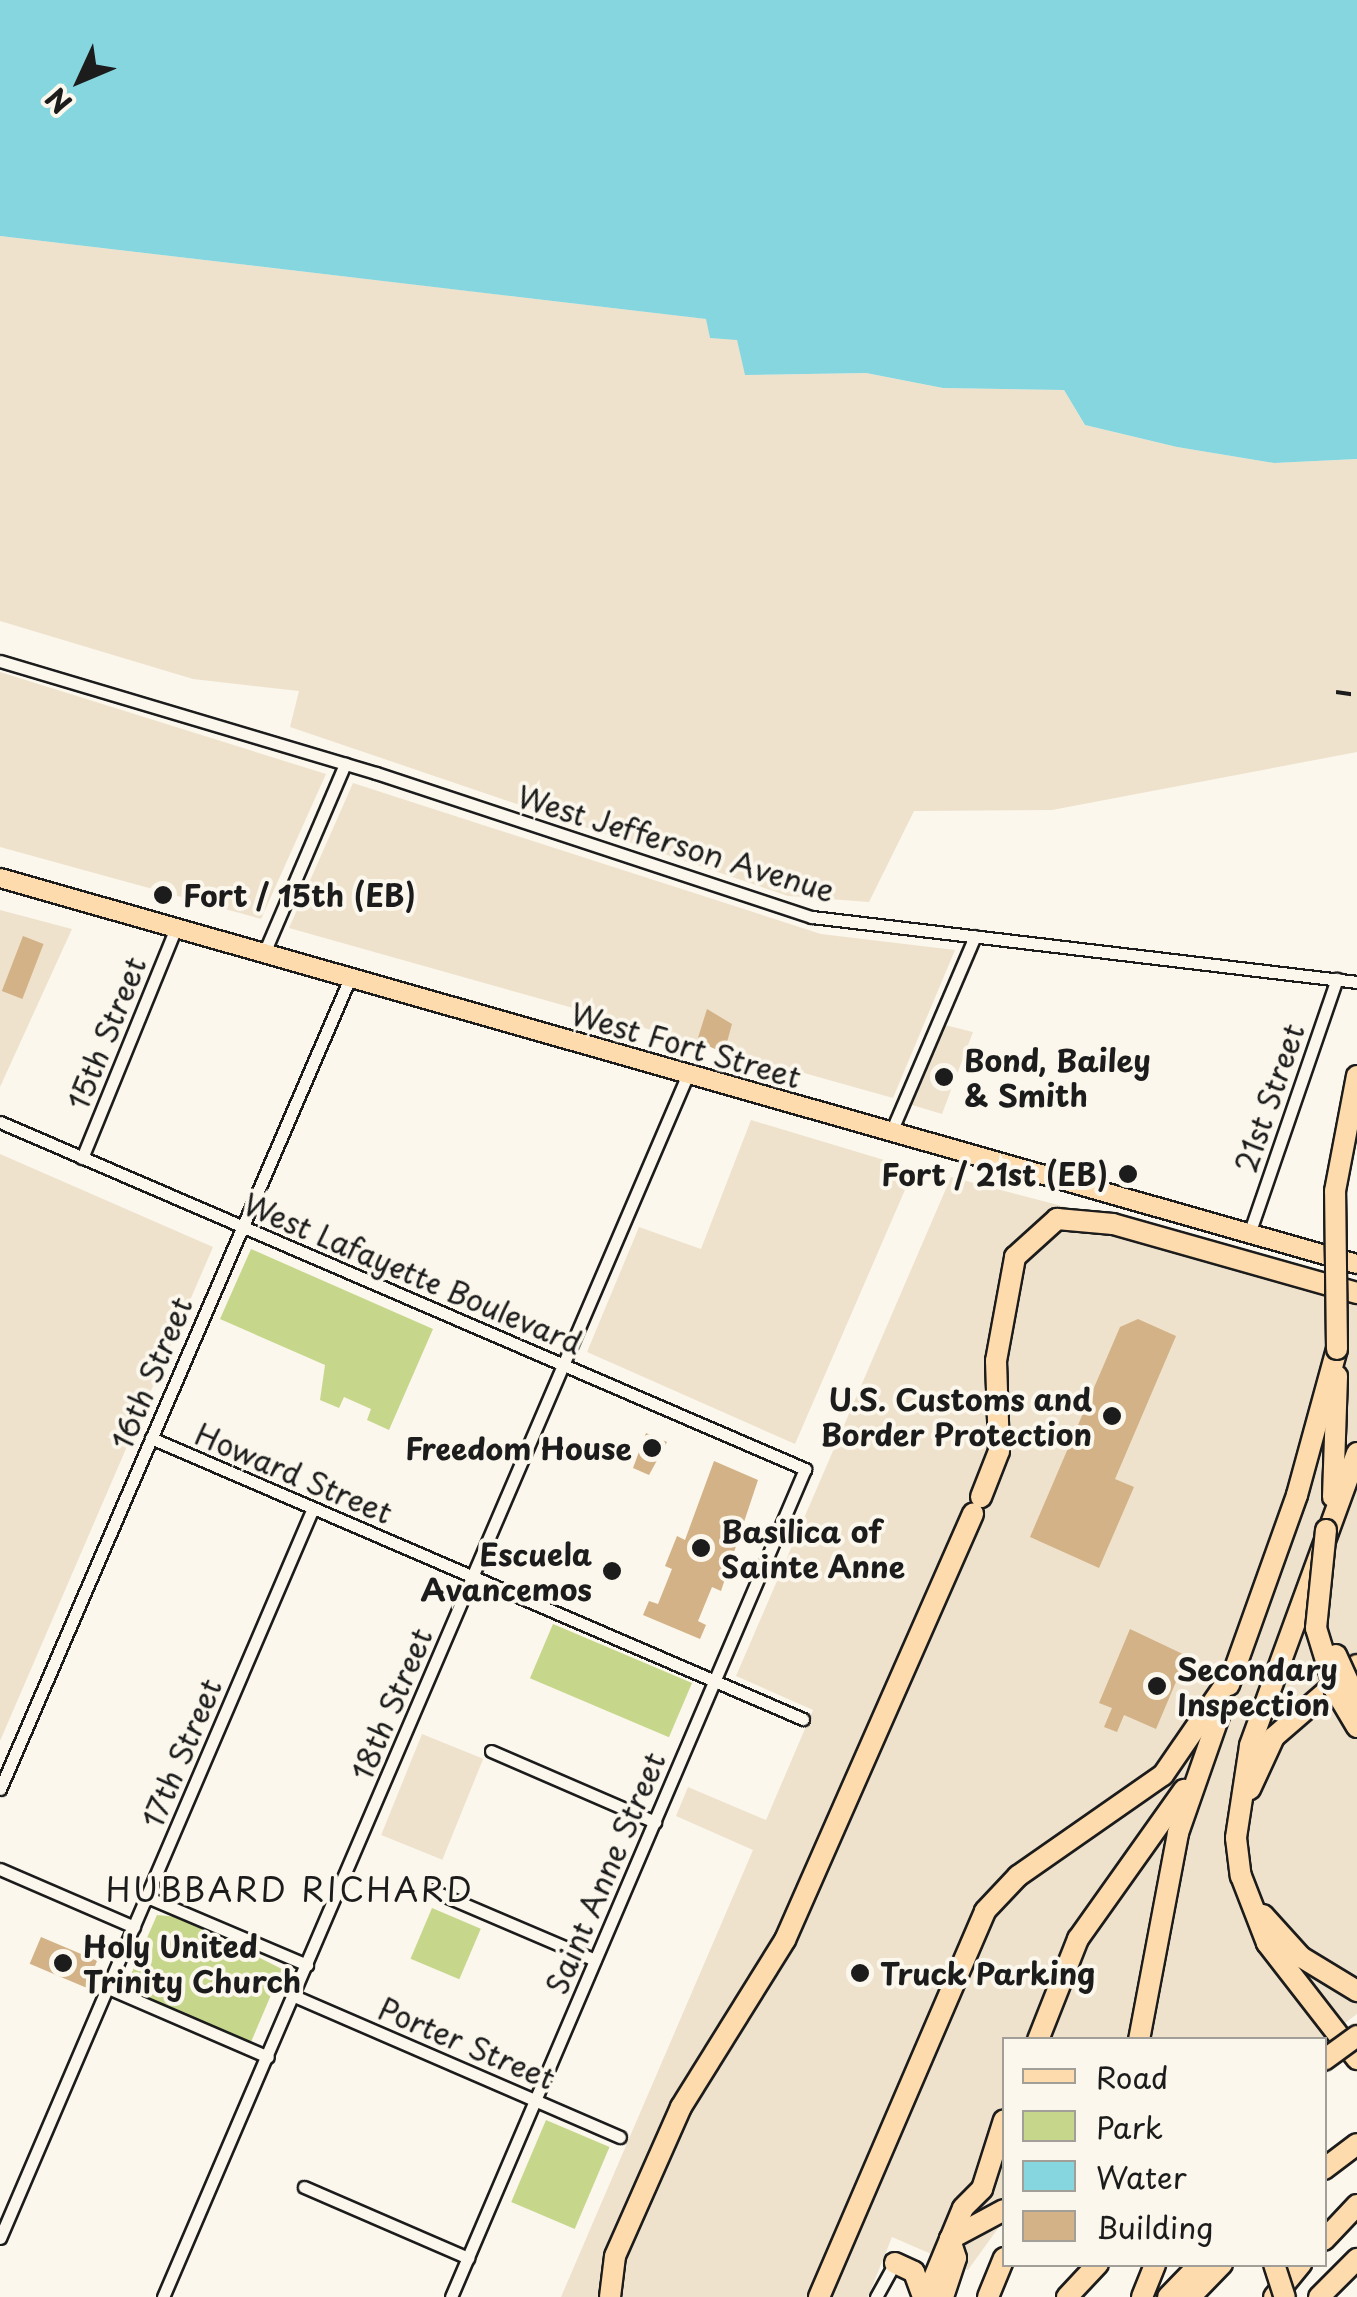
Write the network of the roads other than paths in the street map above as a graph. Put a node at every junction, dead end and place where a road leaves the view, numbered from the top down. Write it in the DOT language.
graph roads {
  1 [pos="0,661"];
  2 [pos="346,764"];
  3 [pos="0,878"];
  4 [pos="176,928"];
  5 [pos="974,936"];
  6 [pos="264,954"];
  7 [pos="350,978"];
  8 [pos="1336,979"];
  9 [pos="1357,982"];
  10 [pos="688,1074"];
  11 [pos="1357,1076"];
  12 [pos="0,1122"];
  13 [pos="891,1132"];
  14 [pos="82,1158"];
  15 [pos="242,1226"];
  16 [pos="1248,1234"];
  17 [pos="1357,1264"];
  18 [pos="1357,1293"];
  19 [pos="1336,1349"];
  20 [pos="564,1365"];
  21 [pos="150,1438"];
  22 [pos="1357,1453"];
  23 [pos="805,1470"];
  24 [pos="314,1508"];
  25 [pos="1326,1530"];
  26 [pos="473,1577"];
  27 [pos="1357,1664"];
  28 [pos="1233,1674"];
  29 [pos="714,1682"];
  30 [pos="1357,1701"];
  31 [pos="803,1720"];
  32 [pos="1357,1726"];
  33 [pos="490,1751"];
  34 [pos="1206,1754"];
  35 [pos="0,1790"];
  36 [pos="1237,1819"];
  37 [pos="654,1822"];
  38 [pos="0,1870"];
  39 [pos="431,1890"];
  40 [pos="147,1897"];
  41 [pos="1248,1898"];
  42 [pos="134,1927"];
  43 [pos="595,1960"];
  44 [pos="306,1966"];
  45 [pos="108,1988"];
  46 [pos="1357,1990"];
  47 [pos="294,1996"];
  48 [pos="1357,2036"];
  49 [pos="1039,2037"];
  50 [pos="1140,2037"];
  51 [pos="268,2057"];
  52 [pos="1327,2058"];
  53 [pos="1357,2059"];
  54 [pos="535,2100"];
  55 [pos="1002,2126"];
  56 [pos="620,2137"];
  57 [pos="1357,2144"];
  58 [pos="1327,2164"];
  59 [pos="304,2187"];
  60 [pos="1357,2205"];
  61 [pos="1002,2211"];
  62 [pos="1327,2237"];
  63 [pos="0,2238"];
  64 [pos="946,2244"];
  65 [pos="468,2258"];
  66 [pos="1357,2259"];
  67 [pos="895,2263"];
  68 [pos="1002,2263"];
  69 [pos="1095,2267"];
  70 [pos="1154,2267"];
  71 [pos="1197,2267"];
  72 [pos="1219,2267"];
  73 [pos="1275,2267"];
  74 [pos="1299,2267"];
  75 [pos="163,2297"];
  76 [pos="451,2297"];
  77 [pos="610,2297"];
  78 [pos="819,2297"];
  79 [pos="876,2297"];
  80 [pos="924,2297"];
  81 [pos="943,2297"];
  82 [pos="988,2297"];
  83 [pos="1068,2297"];
  84 [pos="1142,2297"];
  85 [pos="1168,2297"];
  86 [pos="1190,2297"];
  87 [pos="1274,2297"];
  88 [pos="1286,2297"];
  89 [pos="1319,2297"];
  1 -- 2 [label="street, West Jefferson Avenue"];
  2 -- 5 [label="street, West Jefferson Avenue"];
  2 -- 6 [label="street"];
  3 -- 4 [label="main road, West Fort Street"];
  4 -- 6 [label="main road, West Fort Street"];
  4 -- 14 [label="street, 15th Street"];
  5 -- 8 [label="street, West Jefferson Avenue"];
  5 -- 13 [label="street"];
  6 -- 7 [label="main road, West Fort Street"];
  7 -- 10 [label="main road, West Fort Street"];
  7 -- 15 [label="street, 16th Street"];
  8 -- 9 [label="street, West Jefferson Avenue"];
  8 -- 16 [label="street, 21st Street"];
  10 -- 13 [label="main road, West Fort Street"];
  10 -- 20 [label="street, 18th Street"];
  11 -- 19 [label="highway, bridge"];
  12 -- 14 [label="street, West Lafayette Boulevard"];
  13 -- 16 [label="main road, West Fort Street"];
  14 -- 15 [label="street, West Lafayette Boulevard"];
  15 -- 20 [label="street, West Lafayette Boulevard"];
  15 -- 21 [label="street, 16th Street"];
  16 -- 17 [label="main road, West Fort Street"];
  18 -- 77 [label="highway"];
  19 -- 25 [label="highway"];
  19 -- 28 [label="highway"];
  20 -- 23 [label="street, West Lafayette Boulevard"];
  20 -- 26 [label="street, 18th Street"];
  21 -- 24 [label="street, Howard Street"];
  21 -- 35 [label="street, 16th Street"];
  22 -- 36 [label="highway"];
  23 -- 29 [label="street, Saint Anne Street"];
  24 -- 26 [label="street, Howard Street"];
  24 -- 40 [label="street, 17th Street"];
  25 -- 30 [label="highway, bridge"];
  25 -- 32 [label="highway, bridge"];
  26 -- 29 [label="street, Howard Street"];
  26 -- 44 [label="street, 18th Street"];
  27 -- 36 [label="highway"];
  28 -- 34 [label="highway"];
  28 -- 78 [label="highway"];
  29 -- 31 [label="street, Howard Street"];
  29 -- 37 [label="street, Saint Anne Street"];
  33 -- 37 [label="street"];
  34 -- 49 [label="highway"];
  34 -- 50 [label="highway"];
  36 -- 41 [label="highway"];
  37 -- 43 [label="street, Saint Anne Street"];
  38 -- 42 [label="street"];
  39 -- 43 [label="street"];
  40 -- 42 [label="street, 17th Street"];
  40 -- 44 [label="street"];
  41 -- 46 [label="highway"];
  41 -- 53 [label="highway"];
  42 -- 45 [label="street, 17th Street"];
  43 -- 54 [label="street, Saint Anne Street"];
  44 -- 47 [label="street, 18th Street"];
  45 -- 51 [label="street"];
  45 -- 63 [label="street, 17th Street"];
  47 -- 51 [label="street, 18th Street"];
  47 -- 54 [label="street, Porter Street"];
  48 -- 52 [label="highway, bridge"];
  51 -- 75 [label="street, 18th Street"];
  54 -- 56 [label="street, Porter Street"];
  54 -- 65 [label="street, Saint Anne Street"];
  55 -- 64 [label="highway"];
  57 -- 58 [label="highway"];
  59 -- 65 [label="street"];
  60 -- 62 [label="highway"];
  61 -- 64 [label="highway"];
  64 -- 67 [label="highway"];
  64 -- 80 [label="highway"];
  64 -- 81 [label="highway"];
  65 -- 76 [label="street, Saint Anne Street"];
  66 -- 89 [label="highway"];
  67 -- 79 [label="street"];
  67 -- 80 [label="highway"];
  68 -- 82 [label="highway"];
  69 -- 83 [label="highway"];
  70 -- 84 [label="highway"];
  71 -- 85 [label="highway"];
  72 -- 86 [label="highway"];
  73 -- 88 [label="highway, bridge"];
  74 -- 87 [label="highway"];
}
